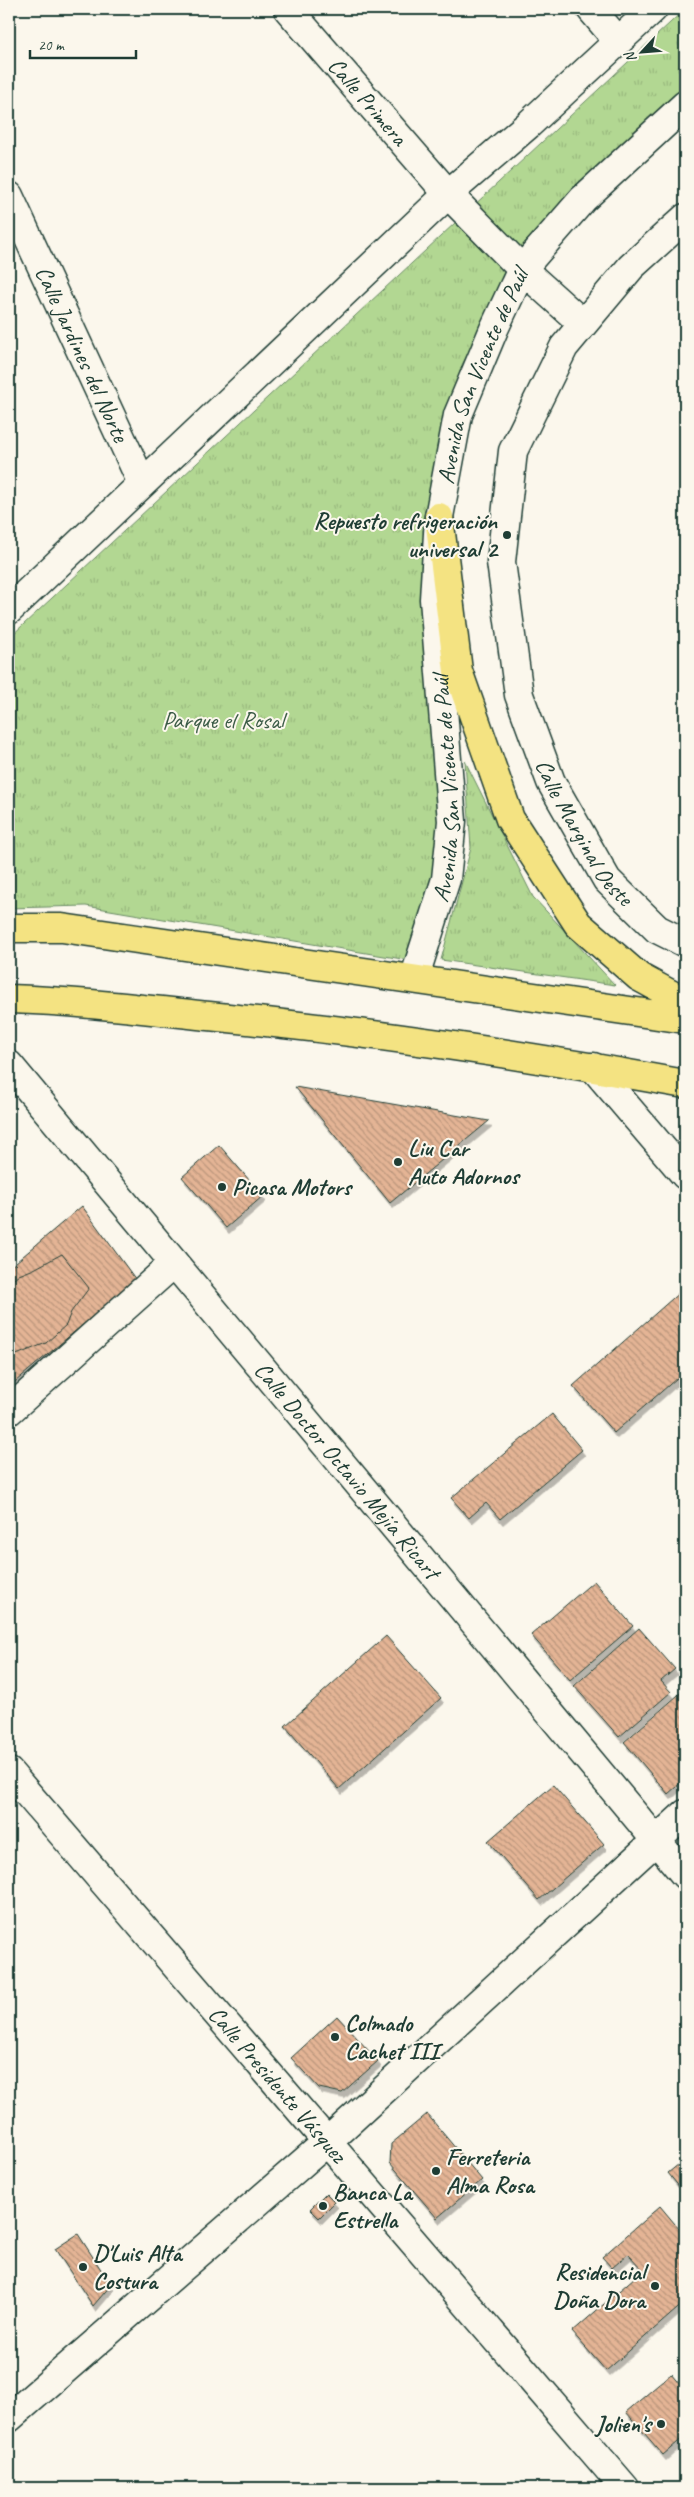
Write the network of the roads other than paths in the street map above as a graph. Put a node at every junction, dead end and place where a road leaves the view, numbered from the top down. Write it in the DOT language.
graph roads {
  1 [pos="288,9"];
  2 [pos="592,9"];
  3 [pos="653,9"];
  4 [pos="618,41"];
  5 [pos="685,105"];
  6 [pos="448,194"];
  7 [pos="9,196"];
  8 [pos="685,218"];
  9 [pos="522,268"];
  10 [pos="582,323"];
  11 [pos="142,483"];
  12 [pos="439,517"];
  13 [pos="9,610"];
  14 [pos="9,928"];
  15 [pos="685,943"];
  16 [pos="414,979"];
  17 [pos="9,999"];
  18 [pos="685,1002"];
  19 [pos="685,1019"];
  20 [pos="9,1065"];
  21 [pos="592,1067"];
  22 [pos="685,1084"];
  23 [pos="685,1175"];
  24 [pos="174,1263"];
  25 [pos="9,1411"];
  26 [pos="9,1772"];
  27 [pos="685,1814"];
  28 [pos="655,1841"];
  29 [pos="685,1875"];
  30 [pos="328,2141"];
  31 [pos="9,2418"];
  32 [pos="625,2488"];
  1 -- 6 [label="street, Calle Primera"];
  2 -- 4 [label="street"];
  3 -- 4 [label="street"];
  4 -- 6 [label="street"];
  5 -- 9 [label="street, Avenida San Vicente de Paúl"];
  6 -- 9 [label="street, Calle Primera"];
  6 -- 11 [label="street"];
  7 -- 11 [label="street, Calle Jardines del Norte"];
  8 -- 10 [label="street, Calle Marginal Oeste"];
  9 -- 10 [label="street, Calle Primera"];
  9 -- 12 [label="street, Avenida San Vicente de Paúl"];
  10 -- 15 [label="street, Calle Marginal Oeste"];
  11 -- 13 [label="street"];
  12 -- 16 [label="street, Avenida San Vicente de Paúl"];
  12 -- 18 [label="main road"];
  14 -- 16 [label="main road"];
  16 -- 19 [label="main road"];
  17 -- 21 [label="main road"];
  20 -- 24 [label="street, Calle Doctor Octavio Mejía Ricart"];
  21 -- 22 [label="main road"];
  21 -- 23 [label="street"];
  24 -- 25 [label="street"];
  24 -- 28 [label="street, Calle Doctor Octavio Mejía Ricart"];
  26 -- 30 [label="street, Calle Presidente Vásquez"];
  27 -- 28 [label="street"];
  28 -- 29 [label="street, Calle Doctor Octavio Mejía Ricart"];
  28 -- 30 [label="street"];
  30 -- 31 [label="street"];
  30 -- 32 [label="street, Calle Presidente Vásquez"];
}
